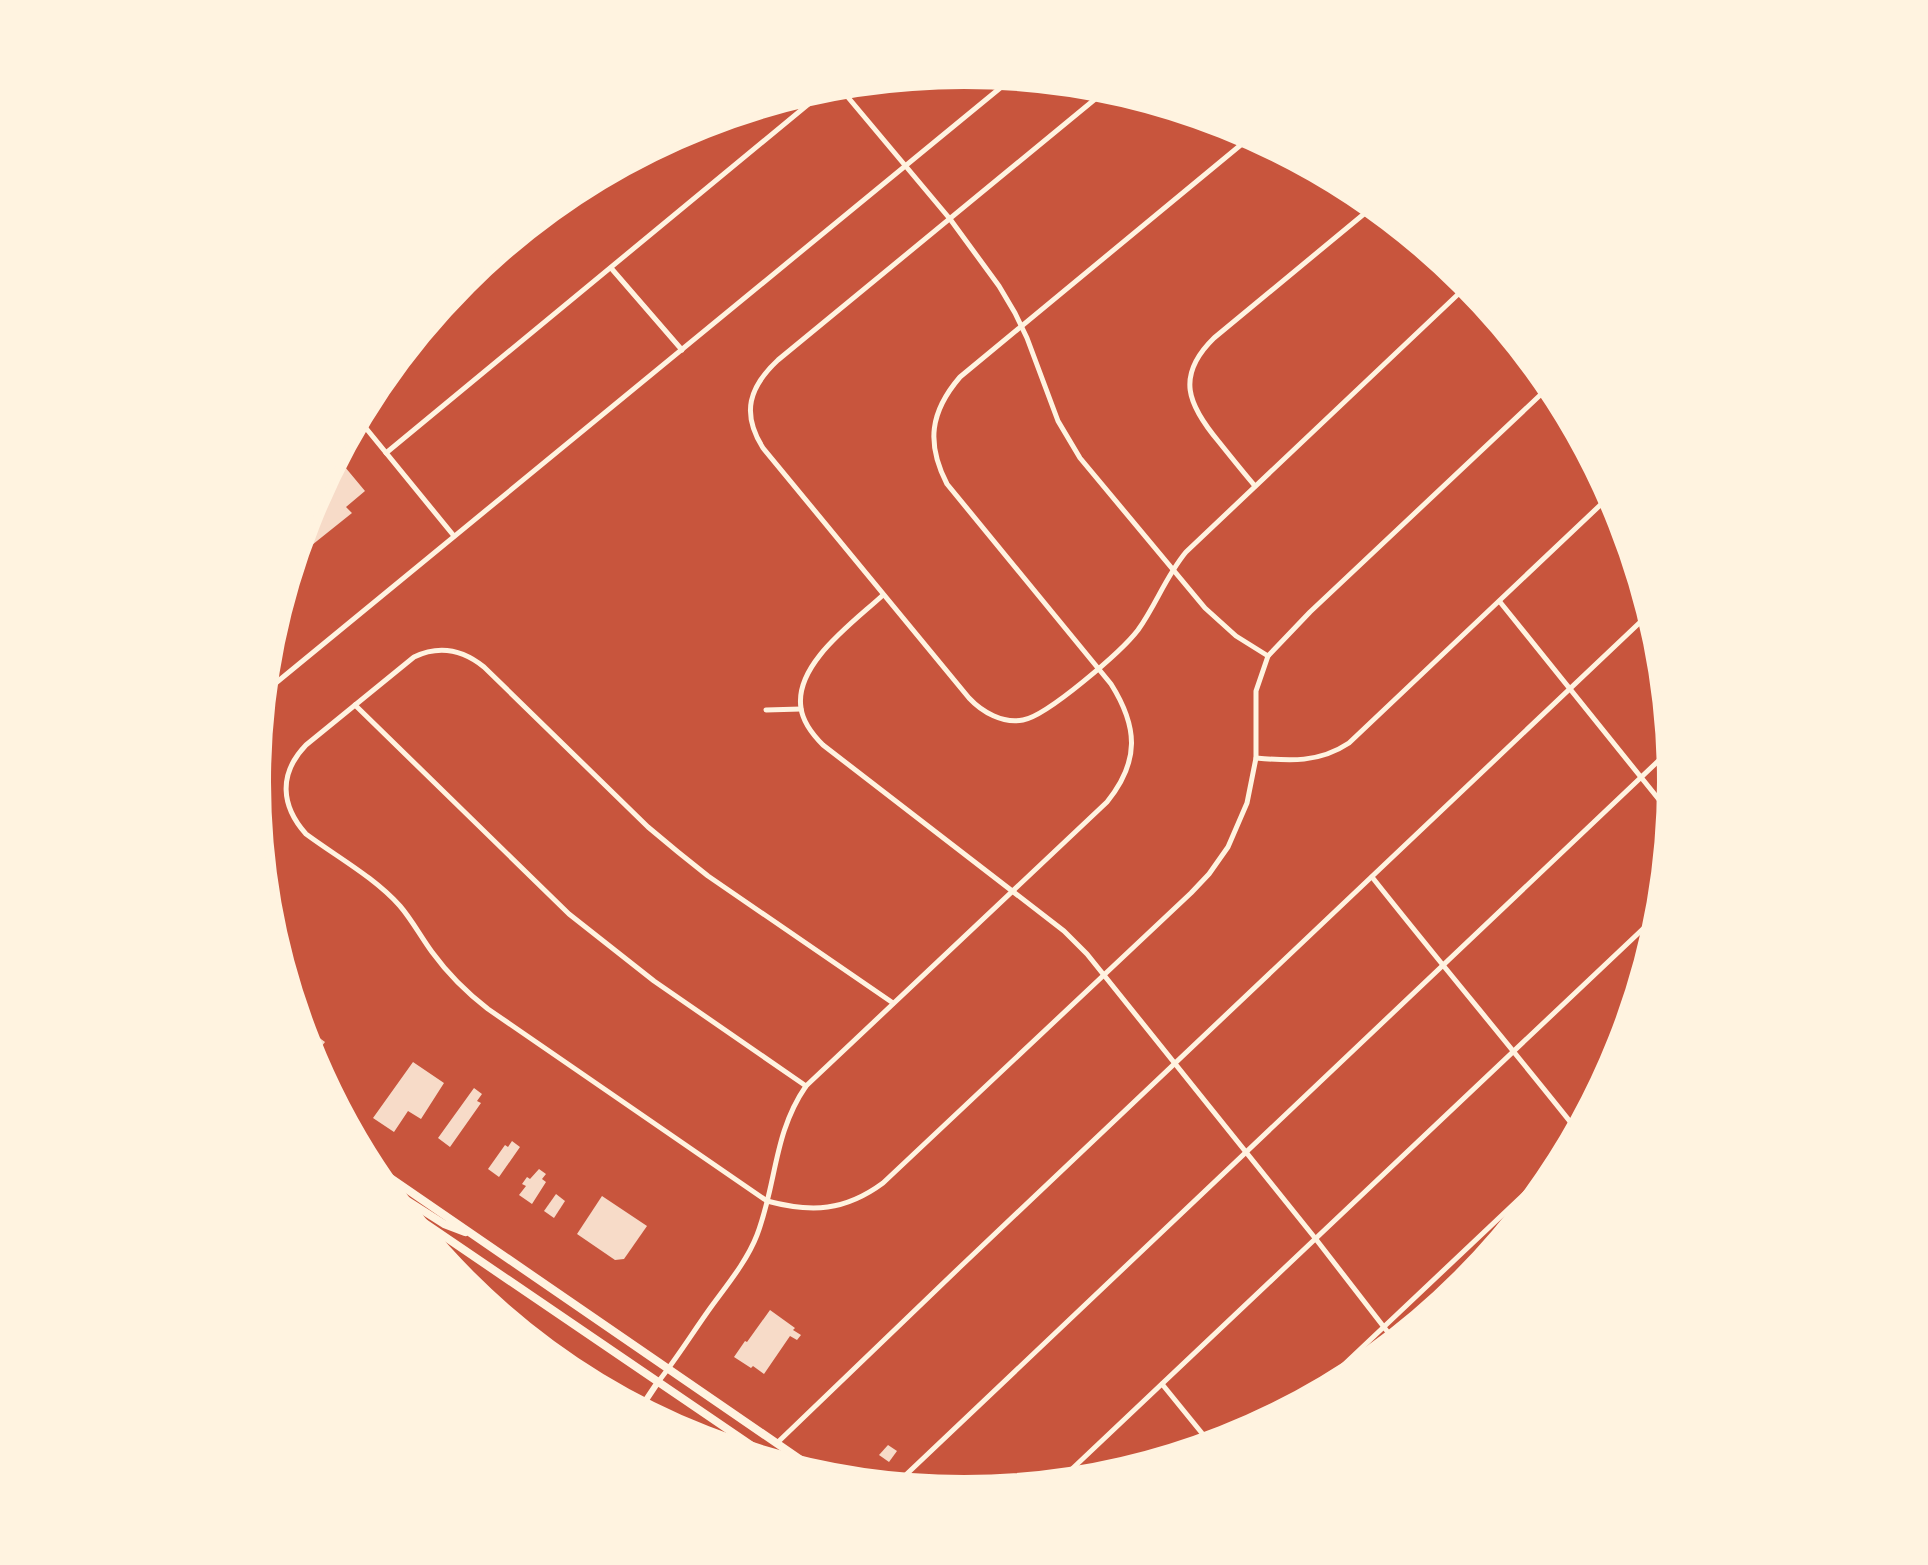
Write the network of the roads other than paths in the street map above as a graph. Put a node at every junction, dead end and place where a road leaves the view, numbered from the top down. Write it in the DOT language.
graph roads {
  1 [pos="1004,85"];
  2 [pos="845,94"];
  3 [pos="1098,97"];
  4 [pos="814,100"];
  5 [pos="1243,143"];
  6 [pos="904,165"];
  7 [pos="1366,212"];
  8 [pos="950,219"];
  9 [pos="611,268"];
  10 [pos="1461,292"];
  11 [pos="1021,326"];
  12 [pos="682,350"];
  13 [pos="1544,392"];
  14 [pos="364,425"];
  15 [pos="386,453"];
  16 [pos="1255,486"];
  17 [pos="1603,502"];
  18 [pos="454,536"];
  19 [pos="1172,569"];
  20 [pos="883,595"];
  21 [pos="1500,602"];
  22 [pos="1643,620"];
  23 [pos="1268,656"];
  24 [pos="1098,669"];
  25 [pos="272,686"];
  26 [pos="1570,689"];
  27 [pos="355,705"];
  28 [pos="801,709"];
  29 [pos="766,710"];
  30 [pos="1256,758"];
  31 [pos="1661,758"];
  32 [pos="1642,777"];
  33 [pos="1662,802"];
  34 [pos="1372,877"];
  35 [pos="1012,891"];
  36 [pos="1648,924"];
  37 [pos="1442,966"];
  38 [pos="1104,974"];
  39 [pos="893,1003"];
  40 [pos="1514,1051"];
  41 [pos="1175,1063"];
  42 [pos="806,1086"];
  43 [pos="1573,1125"];
  44 [pos="1245,1152"];
  45 [pos="385,1174"];
  46 [pos="391,1182"];
  47 [pos="399,1183"];
  48 [pos="1537,1183"];
  49 [pos="402,1197"];
  50 [pos="767,1201"];
  51 [pos="419,1219"];
  52 [pos="470,1233"];
  53 [pos="1315,1238"];
  54 [pos="1384,1327"];
  55 [pos="1391,1336"];
  56 [pos="668,1369"];
  57 [pos="1334,1374"];
  58 [pos="658,1382"];
  59 [pos="1162,1384"];
  60 [pos="644,1403"];
  61 [pos="1206,1438"];
  62 [pos="776,1444"];
  63 [pos="757,1449"];
  64 [pos="803,1462"];
  65 [pos="1068,1473"];
  66 [pos="902,1478"];
  1 -- 6 [label="street"];
  2 -- 6 [label="street"];
  3 -- 8 [label="street"];
  4 -- 9 [label="street"];
  5 -- 11 [label="street"];
  6 -- 8 [label="street"];
  6 -- 12 [label="street"];
  7 -- 16 [label="street"];
  8 -- 11 [label="street"];
  8 -- 20 [label="street"];
  9 -- 12 [label="street"];
  9 -- 15 [label="street"];
  10 -- 16 [label="street"];
  11 -- 19 [label="street"];
  11 -- 24 [label="street"];
  12 -- 18 [label="street"];
  13 -- 23 [label="street"];
  14 -- 15 [label="street"];
  15 -- 18 [label="street"];
  16 -- 19 [label="street"];
  17 -- 21 [label="street"];
  18 -- 25 [label="street"];
  19 -- 23 [label="street"];
  19 -- 24 [label="street"];
  20 -- 24 [label="street"];
  20 -- 28 [label="street"];
  21 -- 26 [label="street"];
  21 -- 30 [label="street"];
  22 -- 26 [label="street"];
  23 -- 30 [label="street"];
  24 -- 35 [label="street"];
  26 -- 32 [label="street"];
  26 -- 34 [label="street"];
  27 -- 39 [label="street"];
  27 -- 42 [label="street"];
  27 -- 50 [label="street"];
  28 -- 29 [label="street"];
  28 -- 35 [label="street"];
  30 -- 38 [label="street"];
  31 -- 32 [label="street"];
  32 -- 33 [label="street"];
  32 -- 37 [label="street"];
  34 -- 37 [label="street"];
  34 -- 41 [label="street"];
  35 -- 38 [label="street"];
  35 -- 39 [label="street"];
  36 -- 40 [label="street"];
  37 -- 40 [label="street"];
  37 -- 44 [label="street"];
  38 -- 41 [label="street"];
  38 -- 50 [label="street"];
  39 -- 42 [label="street"];
  40 -- 43 [label="street"];
  40 -- 53 [label="street"];
  41 -- 44 [label="street"];
  41 -- 62 [label="street"];
  42 -- 50 [label="street"];
  44 -- 53 [label="street"];
  44 -- 66 [label="street"];
  45 -- 47 [label="main road"];
  46 -- 47 [label="main road"];
  47 -- 52 [label="main road"];
  48 -- 54 [label="street"];
  49 -- 52 [label="main road"];
  50 -- 56 [label="street"];
  51 -- 58 [label="main road"];
  52 -- 56 [label="main road"];
  53 -- 54 [label="street"];
  53 -- 59 [label="street"];
  54 -- 55 [label="street"];
  54 -- 57 [label="street"];
  56 -- 58 [label="street"];
  56 -- 62 [label="main road"];
  58 -- 60 [label="street"];
  58 -- 63 [label="main road"];
  59 -- 61 [label="street"];
  59 -- 65 [label="street"];
  62 -- 64 [label="main road"];
}
